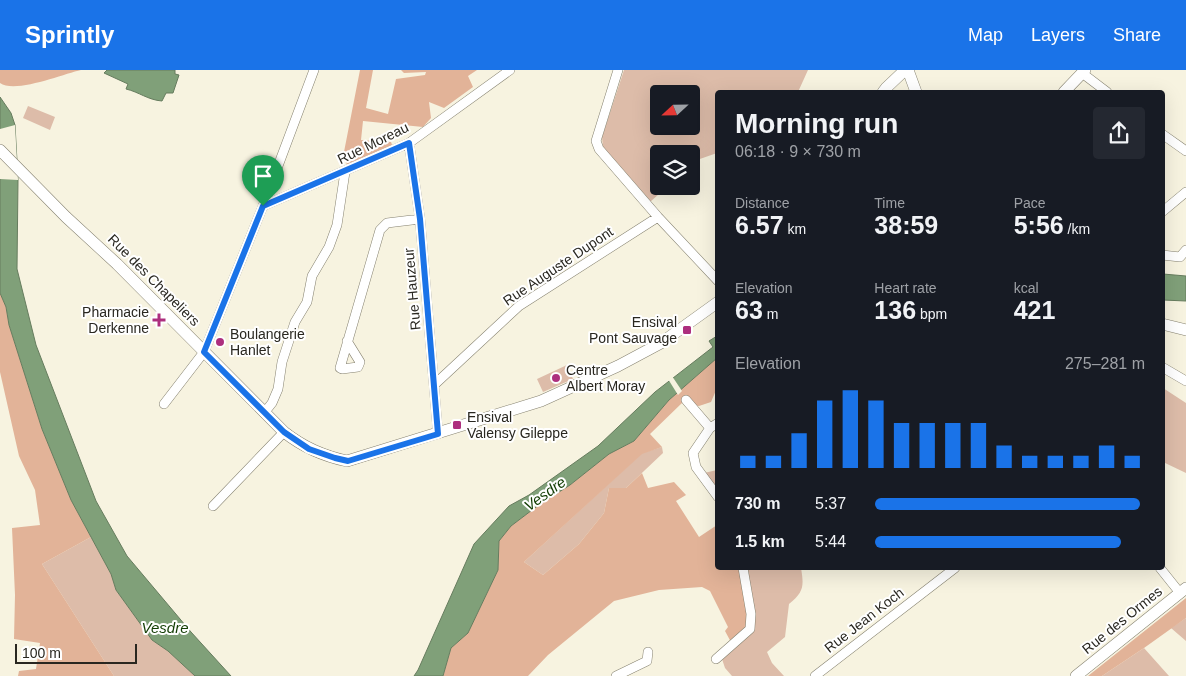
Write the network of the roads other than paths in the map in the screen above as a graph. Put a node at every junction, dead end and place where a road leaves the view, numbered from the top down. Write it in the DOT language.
graph roads {
  1 [pos="314,70"];
  2 [pos="510,70"];
  3 [pos="618,70"];
  4 [pos="906,70"];
  5 [pos="1083,72"];
  6 [pos="884,90"];
  7 [pos="915,90"];
  8 [pos="1066,90"];
  9 [pos="1105,90"];
  10 [pos="1165,136"];
  11 [pos="409,143"];
  12 [pos="0,150"];
  13 [pos="1186,152"];
  14 [pos="345,172"];
  15 [pos="1186,192"];
  16 [pos="263,206"];
  17 [pos="1165,210"];
  18 [pos="658,217"];
  19 [pos="420,219"];
  20 [pos="1186,250"];
  21 [pos="1165,255"];
  22 [pos="715,278"];
  23 [pos="715,304"];
  24 [pos="1165,325"];
  25 [pos="1186,330"];
  26 [pos="347,341"];
  27 [pos="204,352"];
  28 [pos="1165,369"];
  29 [pos="1186,381"];
  30 [pos="434,385"];
  31 [pos="686,400"];
  32 [pos="164,404"];
  33 [pos="264,413"];
  34 [pos="714,425"];
  35 [pos="284,432"];
  36 [pos="438,434"];
  37 [pos="715,493"];
  38 [pos="213,506"];
  39 [pos="743,570"];
  40 [pos="952,570"];
  41 [pos="1162,570"];
  42 [pos="1183,590"];
  43 [pos="648,652"];
  44 [pos="716,659"];
  45 [pos="616,676"];
  46 [pos="814,676"];
  47 [pos="1076,676"];
  1 -- 16 [label="street"];
  2 -- 11 [label="street, Rue Moreau"];
  3 -- 18 [label="street"];
  4 -- 6 [label="street"];
  4 -- 7 [label="street"];
  5 -- 8 [label="street"];
  5 -- 9 [label="street"];
  10 -- 13 [label="street"];
  11 -- 14 [label="street, Rue Moreau"];
  11 -- 19 [label="street, Rue Hauzeur"];
  12 -- 27 [label="street, Rue des Chapeliers"];
  14 -- 16 [label="street, Rue Moreau"];
  14 -- 33 [label="street"];
  15 -- 17 [label="street"];
  16 -- 27 [label="street"];
  18 -- 22 [label="street"];
  18 -- 30 [label="street, Rue Auguste Dupont"];
  19 -- 26 [label="street"];
  19 -- 30 [label="street, Rue Hauzeur"];
  20 -- 21 [label="street"];
  23 -- 36 [label="street, Rue des Chapeliers"];
  24 -- 25 [label="street"];
  27 -- 32 [label="street"];
  27 -- 33 [label="street, Rue des Chapeliers"];
  28 -- 29 [label="street"];
  30 -- 36 [label="street, Rue Hauzeur"];
  31 -- 34 [label="street"];
  33 -- 35 [label="street, Rue des Chapeliers"];
  34 -- 37 [label="street"];
  35 -- 36 [label="street, Rue des Chapeliers"];
  35 -- 38 [label="street"];
  39 -- 44 [label="street"];
  40 -- 46 [label="street, Rue Jean Koch"];
  41 -- 42 [label="street"];
  42 -- 47 [label="street, Rue des Ormes"];
  43 -- 45 [label="street"];
}
